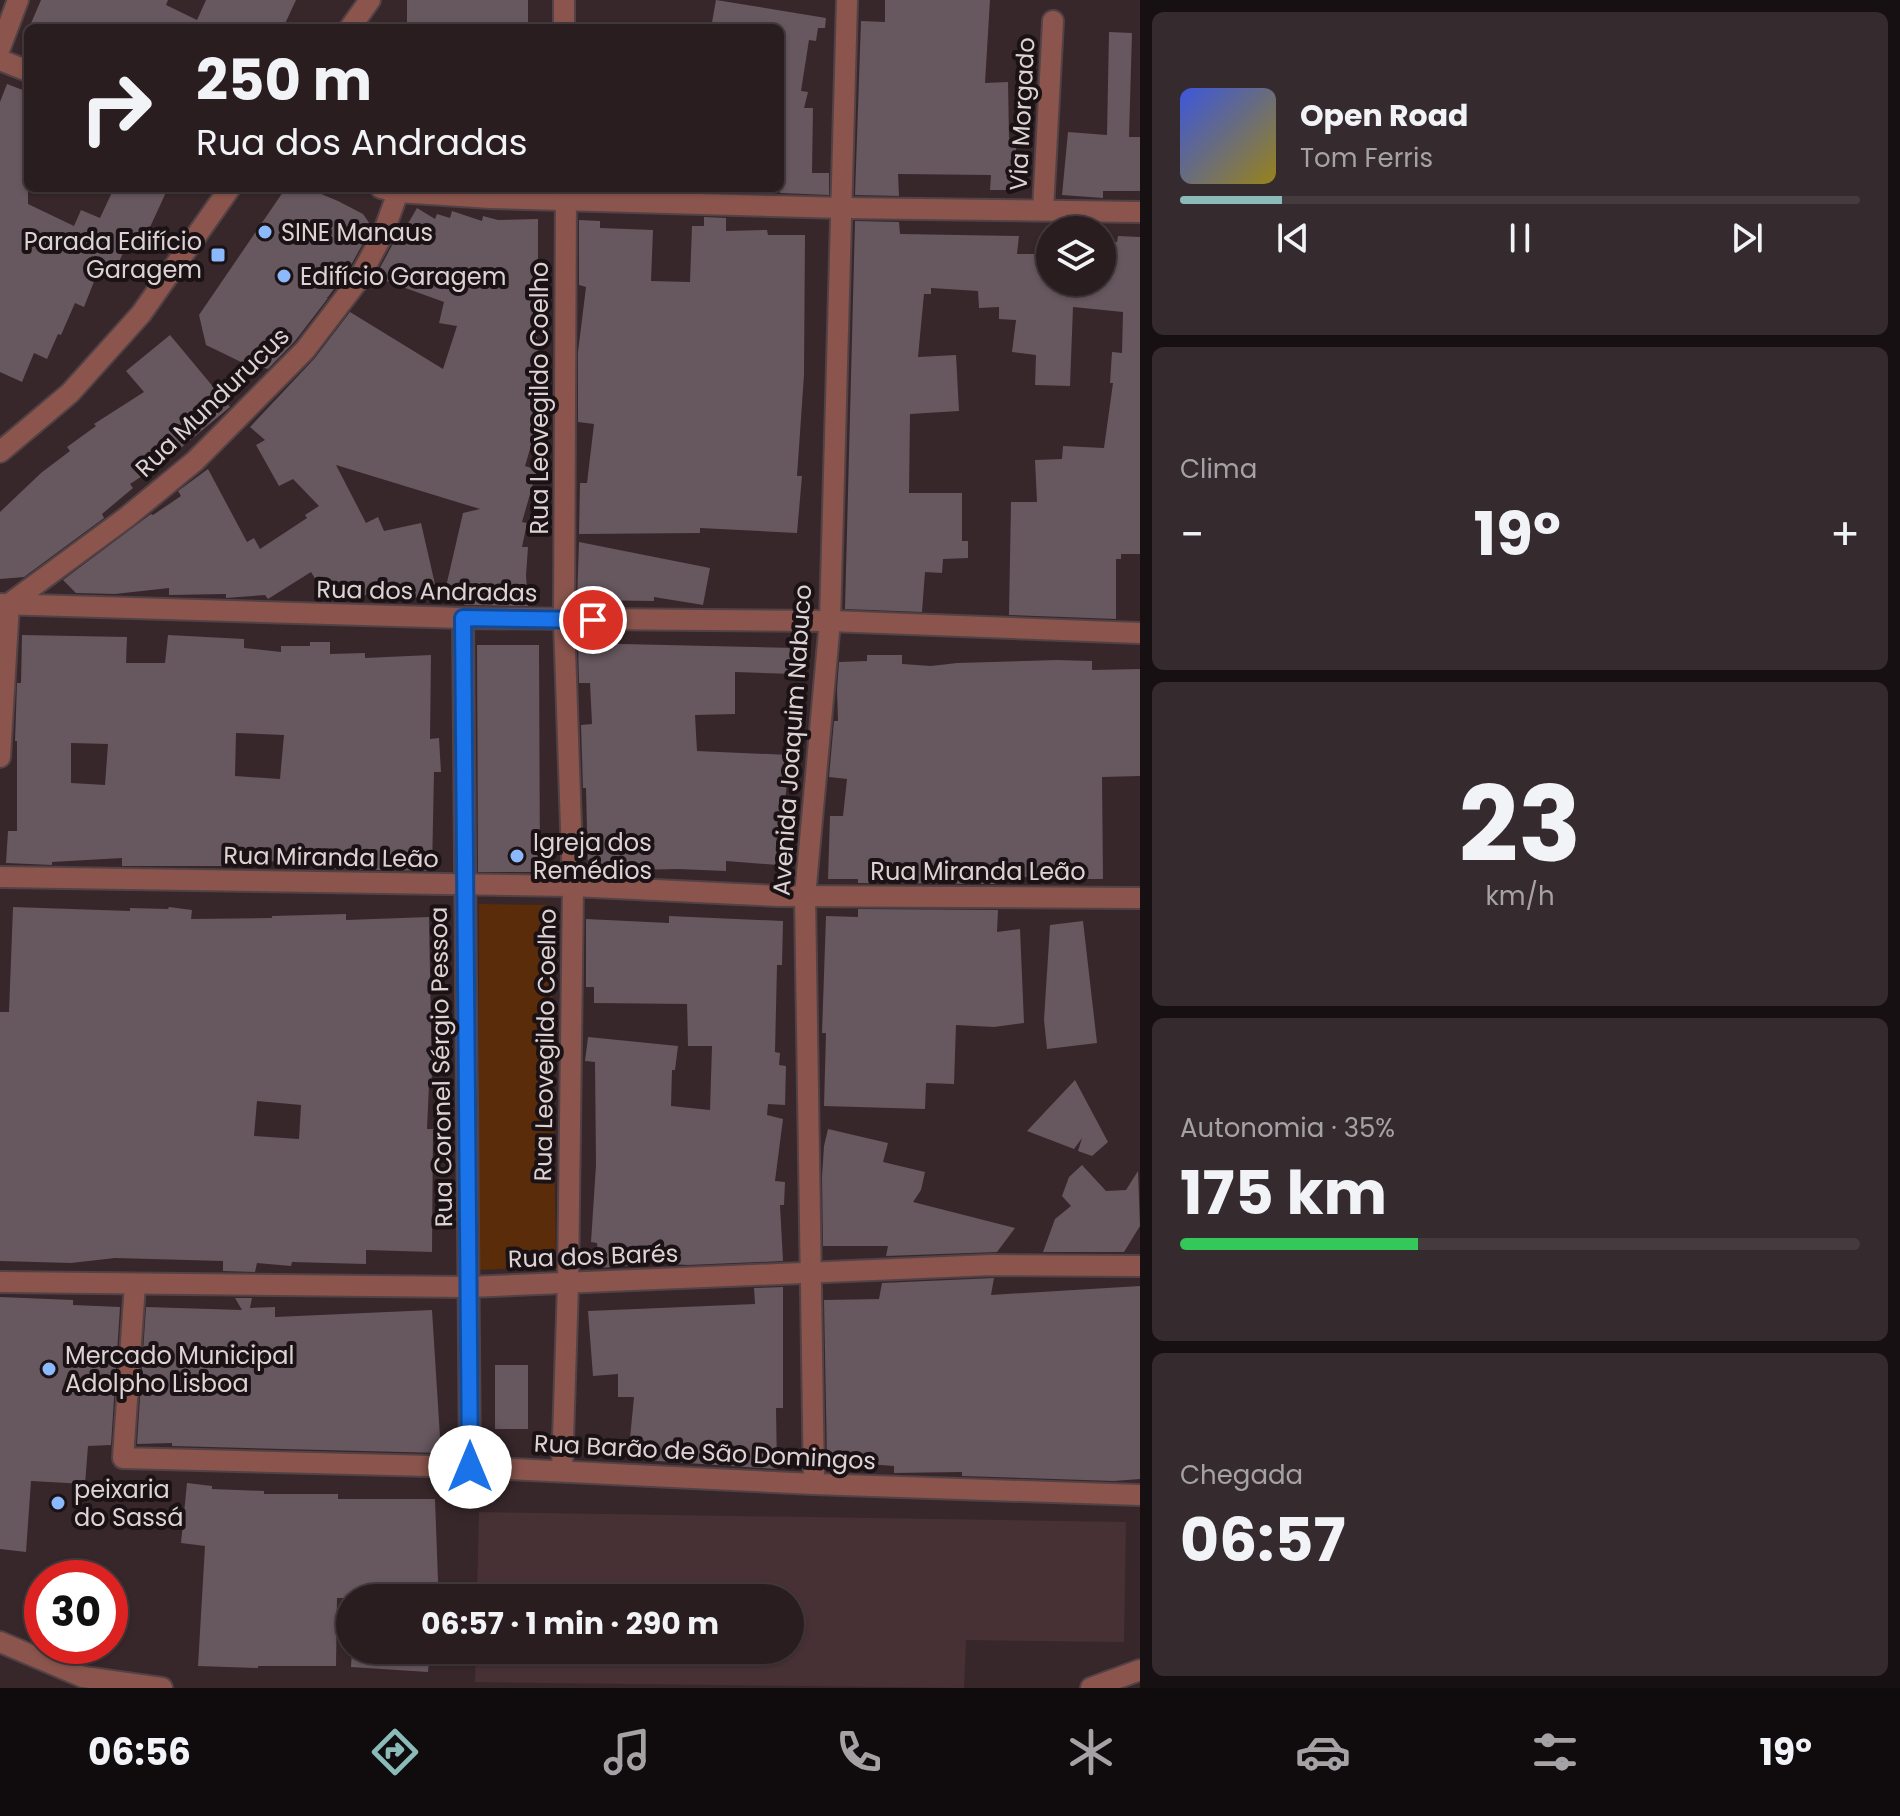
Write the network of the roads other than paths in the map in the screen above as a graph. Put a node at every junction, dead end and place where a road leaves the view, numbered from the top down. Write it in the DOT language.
graph roads {
  1 [pos="18,0"];
  2 [pos="370,0"];
  3 [pos="564,0"];
  4 [pos="847,0"];
  5 [pos="1053,21"];
  6 [pos="353,24"];
  7 [pos="564,24"];
  8 [pos="0,48"];
  9 [pos="0,60"];
  10 [pos="24,69"];
  11 [pos="227,192"];
  12 [pos="390,192"];
  13 [pos="415,192"];
  14 [pos="566,194"];
  15 [pos="842,208"];
  16 [pos="1043,210"];
  17 [pos="1140,212"];
  18 [pos="0,452"];
  19 [pos="4,604"];
  20 [pos="463,618"];
  21 [pos="564,620"];
  22 [pos="830,621"];
  23 [pos="1140,633"];
  24 [pos="0,757"];
  25 [pos="0,877"];
  26 [pos="465,886"];
  27 [pos="573,886"];
  28 [pos="805,896"];
  29 [pos="1140,898"];
  30 [pos="1140,1266"];
  31 [pos="811,1273"];
  32 [pos="0,1282"];
  33 [pos="568,1283"];
  34 [pos="135,1284"];
  35 [pos="469,1287"];
  36 [pos="470,1467"];
  37 [pos="562,1471"];
  38 [pos="814,1484"];
  39 [pos="1140,1495"];
  40 [pos="0,1642"];
  41 [pos="1140,1670"];
  42 [pos="162,1688"];
  43 [pos="1091,1688"];
  1 -- 8 [label="street"];
  2 -- 6 [label="street"];
  3 -- 7 [label="street"];
  4 -- 15 [label="street, Avenida Joaquim Nabuco"];
  5 -- 16 [label="street, Via Morgado"];
  9 -- 10 [label="street"];
  11 -- 18 [label="street"];
  12 -- 19 [label="street, Rua Mundurucus"];
  13 -- 14 [label="street"];
  14 -- 15 [label="street"];
  14 -- 21 [label="street, Rua Leovegildo Coelho"];
  15 -- 16 [label="street"];
  15 -- 22 [label="street, Avenida Joaquim Nabuco"];
  16 -- 17 [label="street"];
  19 -- 20 [label="street, Rua dos Andradas"];
  19 -- 24 [label="street"];
  20 -- 21 [label="street, Rua dos Andradas"];
  20 -- 26 [label="street, Rua Coronel Sérgio Pessoa"];
  21 -- 22 [label="street, Rua dos Andradas"];
  21 -- 27 [label="street, Rua Leovegildo Coelho"];
  22 -- 23 [label="street, Rua dos Andradas"];
  22 -- 28 [label="street, Avenida Joaquim Nabuco"];
  25 -- 26 [label="street, Rua Miranda Leão"];
  26 -- 27 [label="street, Rua Miranda Leão"];
  26 -- 35 [label="street, Rua Coronel Sérgio Pessoa"];
  27 -- 28 [label="street, Rua Miranda Leão"];
  27 -- 33 [label="street, Rua Leovegildo Coelho"];
  28 -- 29 [label="street, Rua Miranda Leão"];
  28 -- 31 [label="street, Avenida Joaquim Nabuco"];
  30 -- 31 [label="street, Rua dos Barés"];
  31 -- 33 [label="street, Rua dos Barés"];
  31 -- 38 [label="street, Avenida Joaquim Nabuco"];
  32 -- 34 [label="street, Rua dos Barés"];
  33 -- 35 [label="street, Rua dos Barés"];
  33 -- 37 [label="street, Rua Leovegildo Coelho"];
  34 -- 35 [label="street, Rua dos Barés"];
  34 -- 36 [label="street, Rua Barão de São Domingos"];
  35 -- 36 [label="street, Rua Coronel Sérgio Pessoa"];
  36 -- 37 [label="street, Rua Barão de São Domingos"];
  37 -- 38 [label="street, Rua Barão de São Domingos"];
  38 -- 39 [label="street, Rua Barão de São Domingos"];
  40 -- 42 [label="street"];
  41 -- 43 [label="street"];
}
